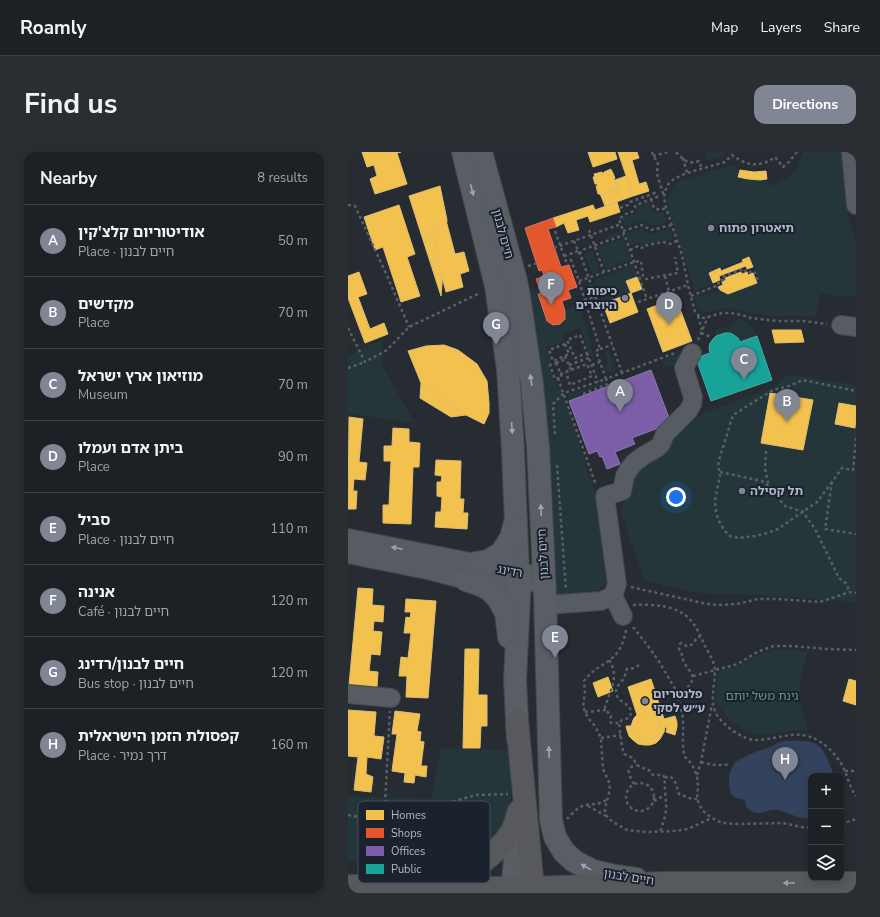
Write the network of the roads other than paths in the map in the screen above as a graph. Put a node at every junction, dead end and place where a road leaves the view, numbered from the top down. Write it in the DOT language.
graph roads {
  1 [pos="463,152"];
  2 [pos="481,152"];
  3 [pos="851,152"];
  4 [pos="856,205"];
  5 [pos="685,352"];
  6 [pos="516,519"];
  7 [pos="348,538"];
  8 [pos="348,554"];
  9 [pos="434,563"];
  10 [pos="470,571"];
  11 [pos="544,574"];
  12 [pos="518,582"];
  13 [pos="556,605"];
  14 [pos="515,680"];
  15 [pos="348,694"];
  16 [pos="390,698"];
  17 [pos="517,721"];
  18 [pos="519,802"];
  19 [pos="490,857"];
  20 [pos="444,883"];
  21 [pos="665,883"];
  22 [pos="856,883"];
  23 [pos="348,886"];
  24 [pos="425,887"];
  25 [pos="463,891"];
  26 [pos="524,891"];
  1 -- 6 [label="main road, חיים לבנון, one-way"];
  11 -- 2 [label="main road, חיים לבנון, one-way"];
  3 -- 4 [label="street"];
  5 -- 13 [label="street"];
  6 -- 10 [label="main road"];
  6 -- 12 [label="main road, חיים לבנון"];
  9 -- 7 [label="street, רדינג, one-way"];
  8 -- 9 [label="street, רדינג"];
  9 -- 10 [label="street, רדינג"];
  10 -- 12 [label="street, רדינג"];
  10 -- 14 [label="main road"];
  11 -- 12 [label="street, רדינג"];
  11 -- 13 [label="main road, חיים לבנון"];
  12 -- 14 [label="main road, חיים לבנון"];
  21 -- 13 [label="main road, חיים לבנון, one-way"];
  14 -- 17 [label="main road, חיים לבנון"];
  15 -- 16 [label="street"];
  17 -- 18 [label="main road, חיים לבנון"];
  17 -- 26 [label="highway"];
  18 -- 19 [label="highway"];
  18 -- 26 [label="main road, חיים לבנון"];
  20 -- 24 [label="highway"];
  22 -- 21 [label="highway, one-way"];
  21 -- 26 [label="highway"];
  23 -- 24 [label="highway"];
  24 -- 25 [label="highway"];
  25 -- 26 [label="highway"];
}
